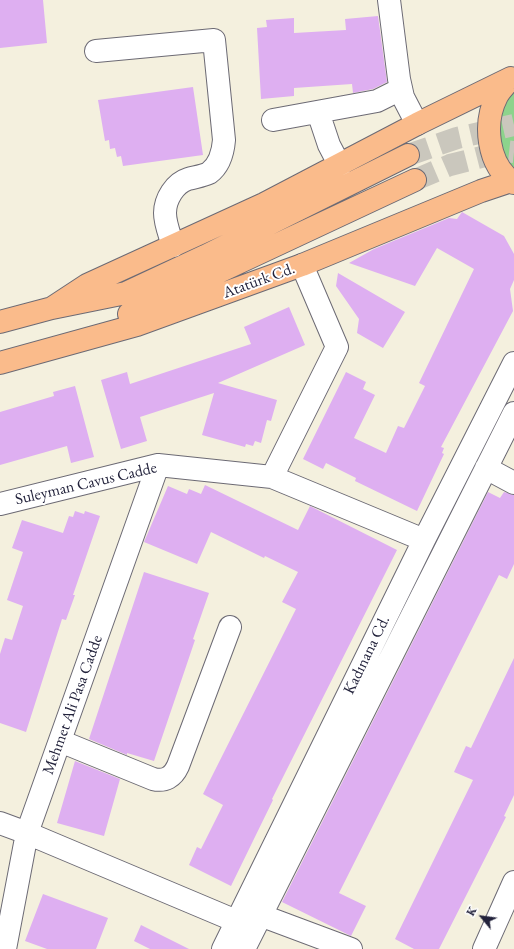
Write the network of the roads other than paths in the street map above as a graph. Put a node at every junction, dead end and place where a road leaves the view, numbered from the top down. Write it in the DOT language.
graph roads {
  1 [pos="389,0"];
  2 [pos="96,51"];
  3 [pos="513,77"];
  4 [pos="401,89"];
  5 [pos="318,112"];
  6 [pos="273,120"];
  7 [pos="417,124"];
  8 [pos="408,155"];
  9 [pos="340,166"];
  10 [pos="415,180"];
  11 [pos="513,182"];
  12 [pos="173,246"];
  13 [pos="302,265"];
  14 [pos="52,308"];
  15 [pos="0,322"];
  16 [pos="68,344"];
  17 [pos="514,362"];
  18 [pos="0,363"];
  19 [pos="514,413"];
  20 [pos="158,465"];
  21 [pos="486,468"];
  22 [pos="272,477"];
  23 [pos="514,483"];
  24 [pos="0,504"];
  25 [pos="424,540"];
  26 [pos="230,627"];
  27 [pos="60,741"];
  28 [pos="0,823"];
  29 [pos="27,833"];
  30 [pos="514,882"];
  31 [pos="260,916"];
  32 [pos="236,921"];
  33 [pos="5,949"];
  34 [pos="223,949"];
  35 [pos="244,949"];
  36 [pos="351,949"];
  37 [pos="484,949"];
  1 -- 4 [label="street"];
  2 -- 12 [label="street"];
  3 -- 7 [label="main road"];
  3 -- 11 [label="main road"];
  4 -- 5 [label="street"];
  4 -- 7 [label="street"];
  5 -- 6 [label="street"];
  5 -- 9 [label="street"];
  7 -- 9 [label="main road"];
  8 -- 14 [label="main road"];
  9 -- 12 [label="main road"];
  10 -- 16 [label="main road"];
  11 -- 13 [label="main road, Atatürk Cd."];
  12 -- 14 [label="main road"];
  13 -- 16 [label="main road, Atatürk Cd."];
  13 -- 22 [label="street"];
  14 -- 15 [label="main road"];
  16 -- 18 [label="main road, Atatürk Cd."];
  17 -- 25 [label="street, Kadınana Cd."];
  19 -- 21 [label="street, Kadınana Cd."];
  20 -- 22 [label="street, Suleyman Cavus Cadde"];
  20 -- 24 [label="street, Suleyman Cavus Cadde"];
  20 -- 27 [label="street, Mehmet Ali Pasa Cadde"];
  21 -- 23 [label="street"];
  21 -- 31 [label="street, Kadınana Cd."];
  22 -- 25 [label="street, Suleyman Cavus Cadde"];
  25 -- 32 [label="street, Kadınana Cd."];
  26 -- 27 [label="street"];
  27 -- 29 [label="street, Mehmet Ali Pasa Cadde"];
  28 -- 29 [label="street"];
  29 -- 32 [label="street"];
  29 -- 33 [label="street, Mehmet Ali Pasa Cadde"];
  30 -- 37 [label="street"];
  31 -- 35 [label="street, Kadınana Cd."];
  31 -- 36 [label="street"];
  32 -- 34 [label="street, Kadınana Cd."];
}
